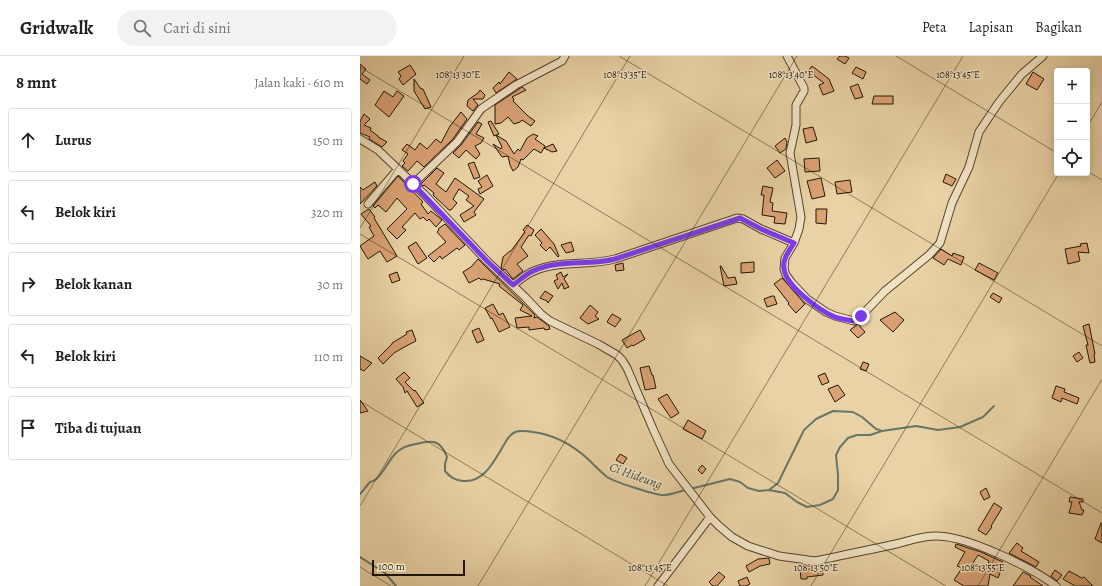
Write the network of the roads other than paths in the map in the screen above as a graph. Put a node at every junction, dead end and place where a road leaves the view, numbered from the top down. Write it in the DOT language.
graph roads {
  1 [pos="565,56"];
  2 [pos="787,56"];
  3 [pos="1042,56"];
  4 [pos="360,139"];
  5 [pos="398,169"];
  6 [pos="413,184"];
  7 [pos="368,204"];
  8 [pos="794,243"];
  9 [pos="513,285"];
  10 [pos="710,517"];
  11 [pos="658,586"];
  12 [pos="1056,586"];
  1 -- 6 [label="street"];
  2 -- 8 [label="street"];
  3 -- 8 [label="street"];
  4 -- 5 [label="street"];
  5 -- 6 [label="street"];
  5 -- 7 [label="street"];
  6 -- 9 [label="street"];
  8 -- 9 [label="street"];
  9 -- 10 [label="street"];
  10 -- 11 [label="street"];
  10 -- 12 [label="street"];
}
